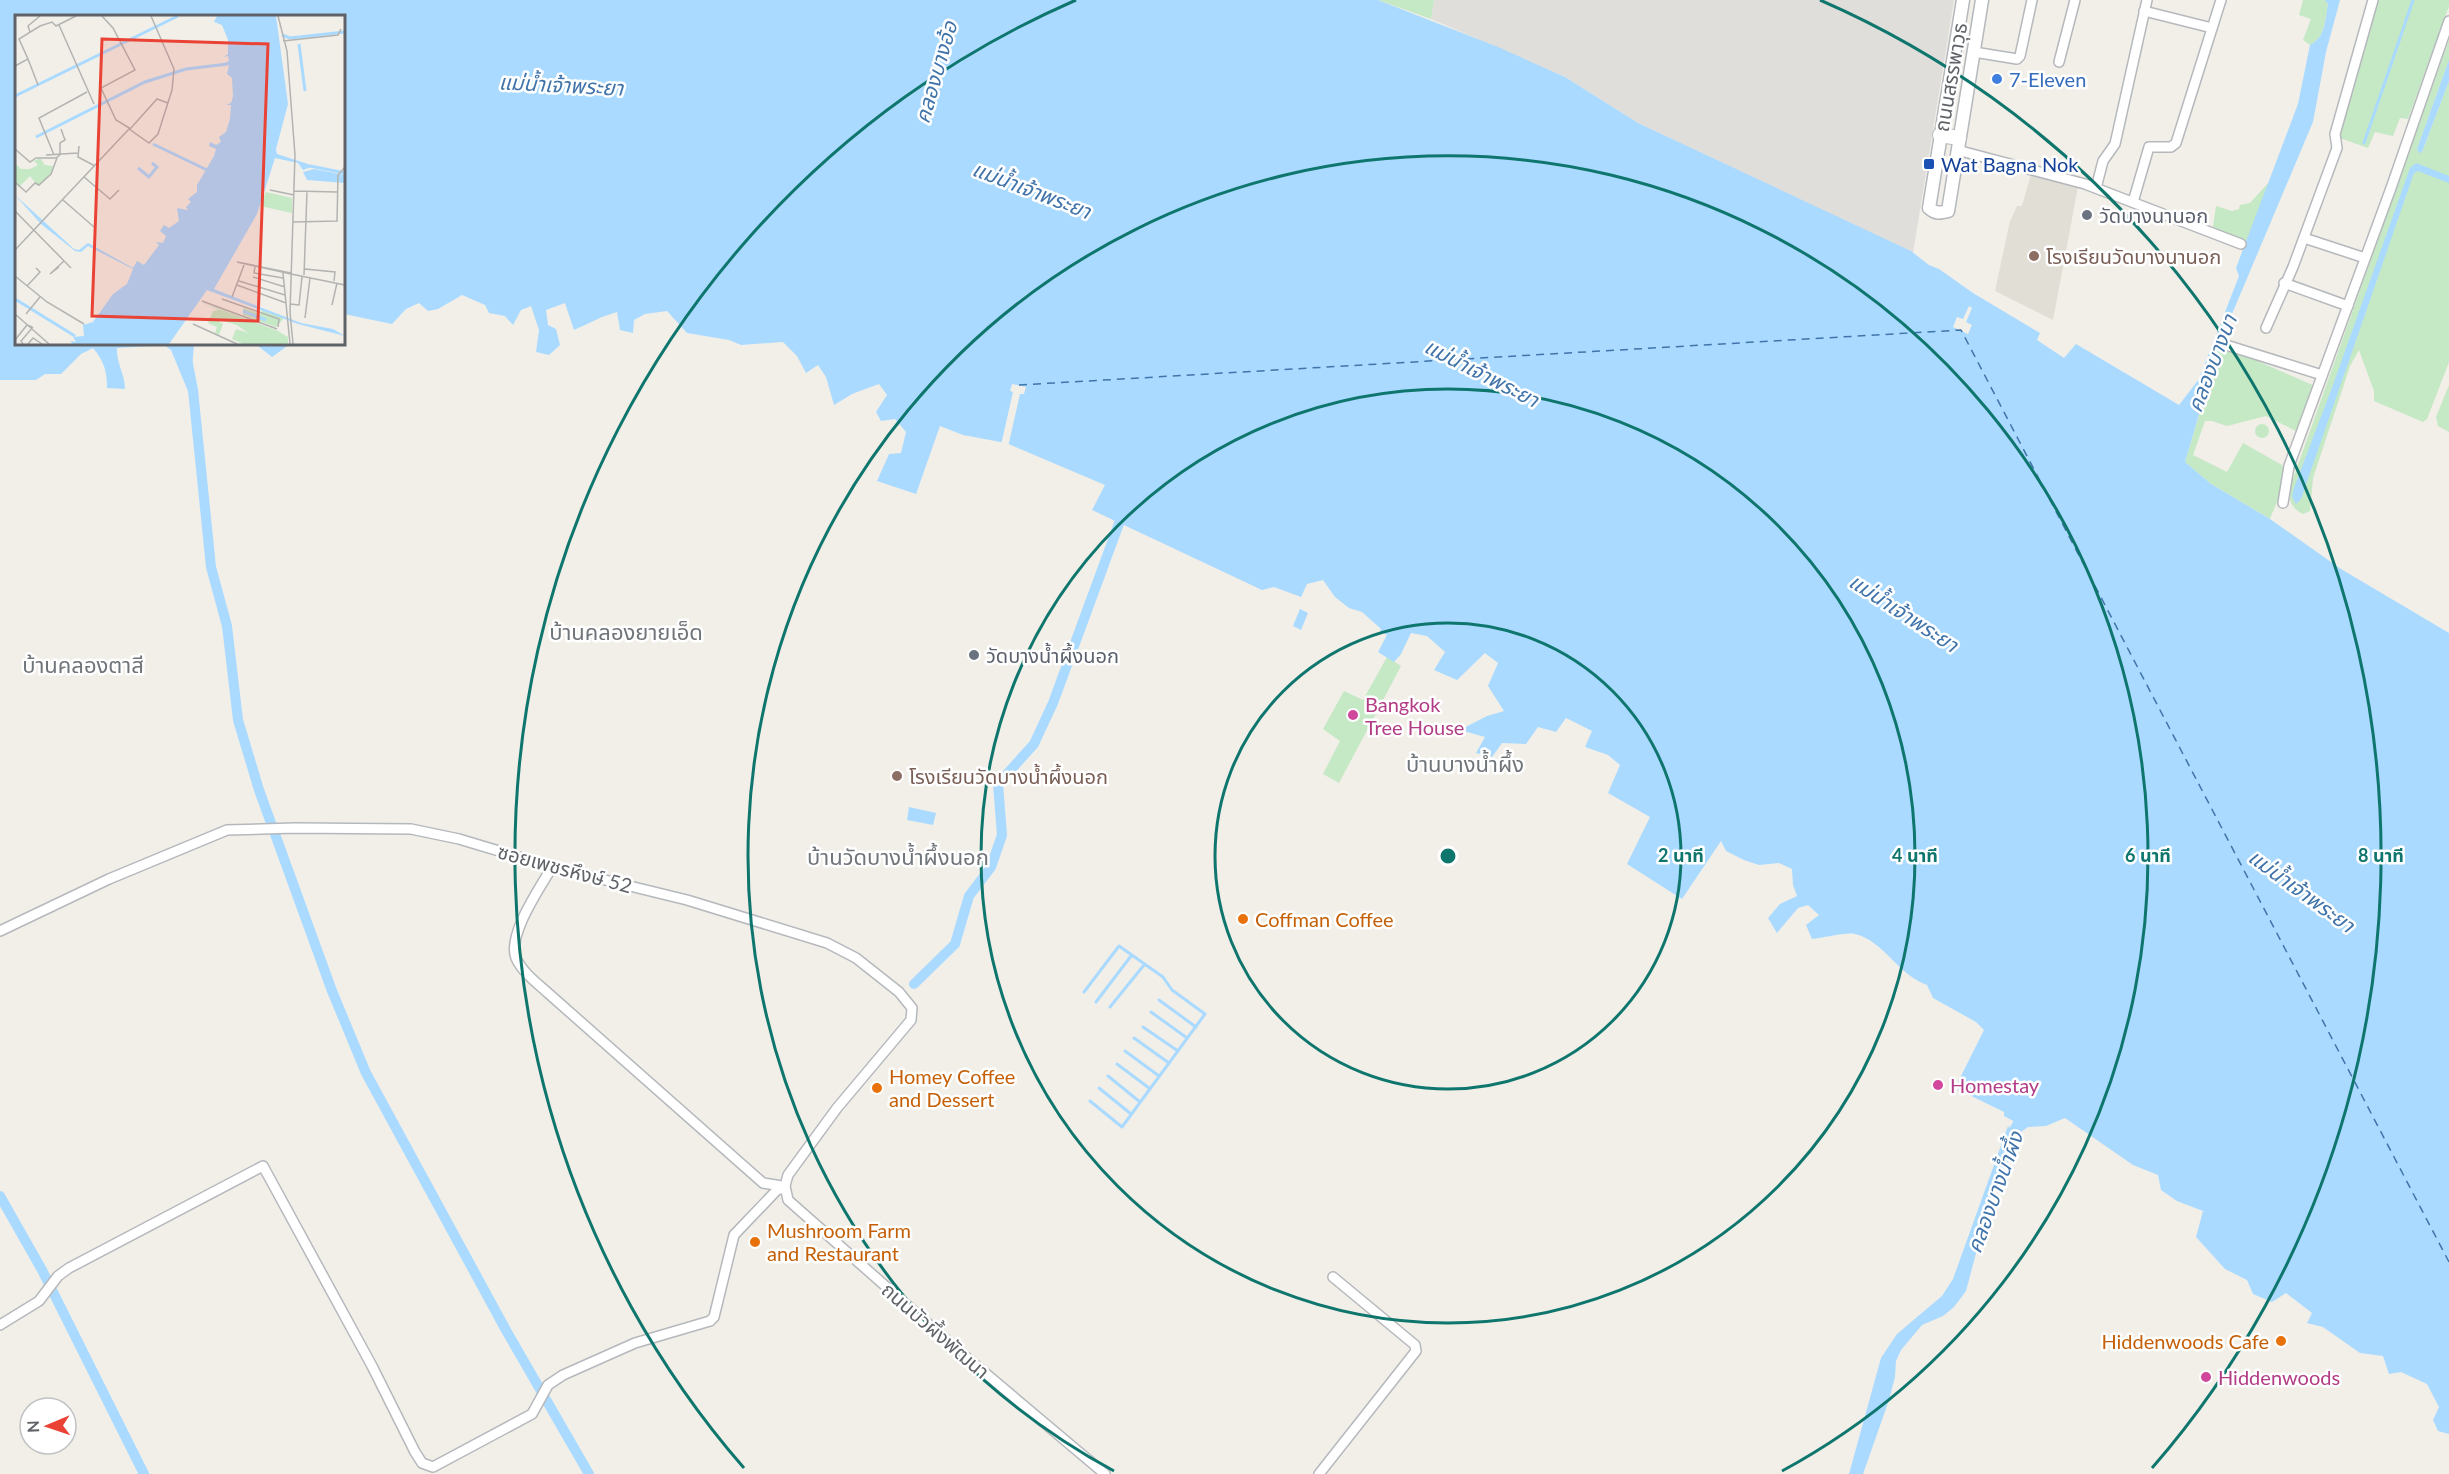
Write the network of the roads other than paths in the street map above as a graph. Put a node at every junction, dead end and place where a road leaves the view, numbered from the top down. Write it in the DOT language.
graph roads {
  1 [pos="1963,0"];
  2 [pos="1982,0"];
  3 [pos="2032,0"];
  4 [pos="2075,0"];
  5 [pos="2147,0"];
  6 [pos="2221,0"];
  7 [pos="2373,0"];
  8 [pos="2144,11"];
  9 [pos="2449,21"];
  10 [pos="2212,28"];
  11 [pos="1974,52"];
  12 [pos="2059,62"];
  13 [pos="1940,135"];
  14 [pos="1958,144"];
  15 [pos="2096,188"];
  16 [pos="2133,202"];
  17 [pos="2304,238"];
  18 [pos="2241,244"];
  19 [pos="2365,258"];
  20 [pos="2284,283"];
  21 [pos="2348,306"];
  22 [pos="2266,328"];
  23 [pos="2226,345"];
  24 [pos="2322,375"];
  25 [pos="2283,503"];
  26 [pos="552,867"];
  27 [pos="0,931"];
  28 [pos="785,1187"];
  29 [pos="1333,1277"];
  30 [pos="0,1325"];
  31 [pos="1105,1474"];
  32 [pos="1319,1474"];
  1 -- 13 [label="street, ถนนสรรพาวุธ"];
  2 -- 11 [label="street, ถนนสรรพาวุธ"];
  3 -- 11 [label="street"];
  4 -- 12 [label="street"];
  5 -- 8 [label="street"];
  6 -- 10 [label="street"];
  7 -- 17 [label="street"];
  8 -- 10 [label="street"];
  8 -- 15 [label="street"];
  9 -- 19 [label="street"];
  10 -- 16 [label="street"];
  11 -- 14 [label="street, ถนนสรรพาวุธ"];
  13 -- 14 [label="main road"];
  13 -- 14 [label="street, ถนนสรรพาวุธ"];
  14 -- 15 [label="street"];
  15 -- 16 [label="street"];
  16 -- 18 [label="street"];
  17 -- 19 [label="street"];
  17 -- 20 [label="street"];
  19 -- 21 [label="street"];
  20 -- 21 [label="street"];
  20 -- 22 [label="street"];
  21 -- 24 [label="street"];
  23 -- 24 [label="street"];
  24 -- 25 [label="street"];
  26 -- 27 [label="street, ซอยเพชรหึงษ์ 52"];
  26 -- 28 [label="street"];
  26 -- 28 [label="street, ซอยเพชรหึงษ์ 52"];
  28 -- 30 [label="street"];
  28 -- 31 [label="street, ถนนบัวผึ้งพัฒนา"];
  29 -- 32 [label="street"];
}
